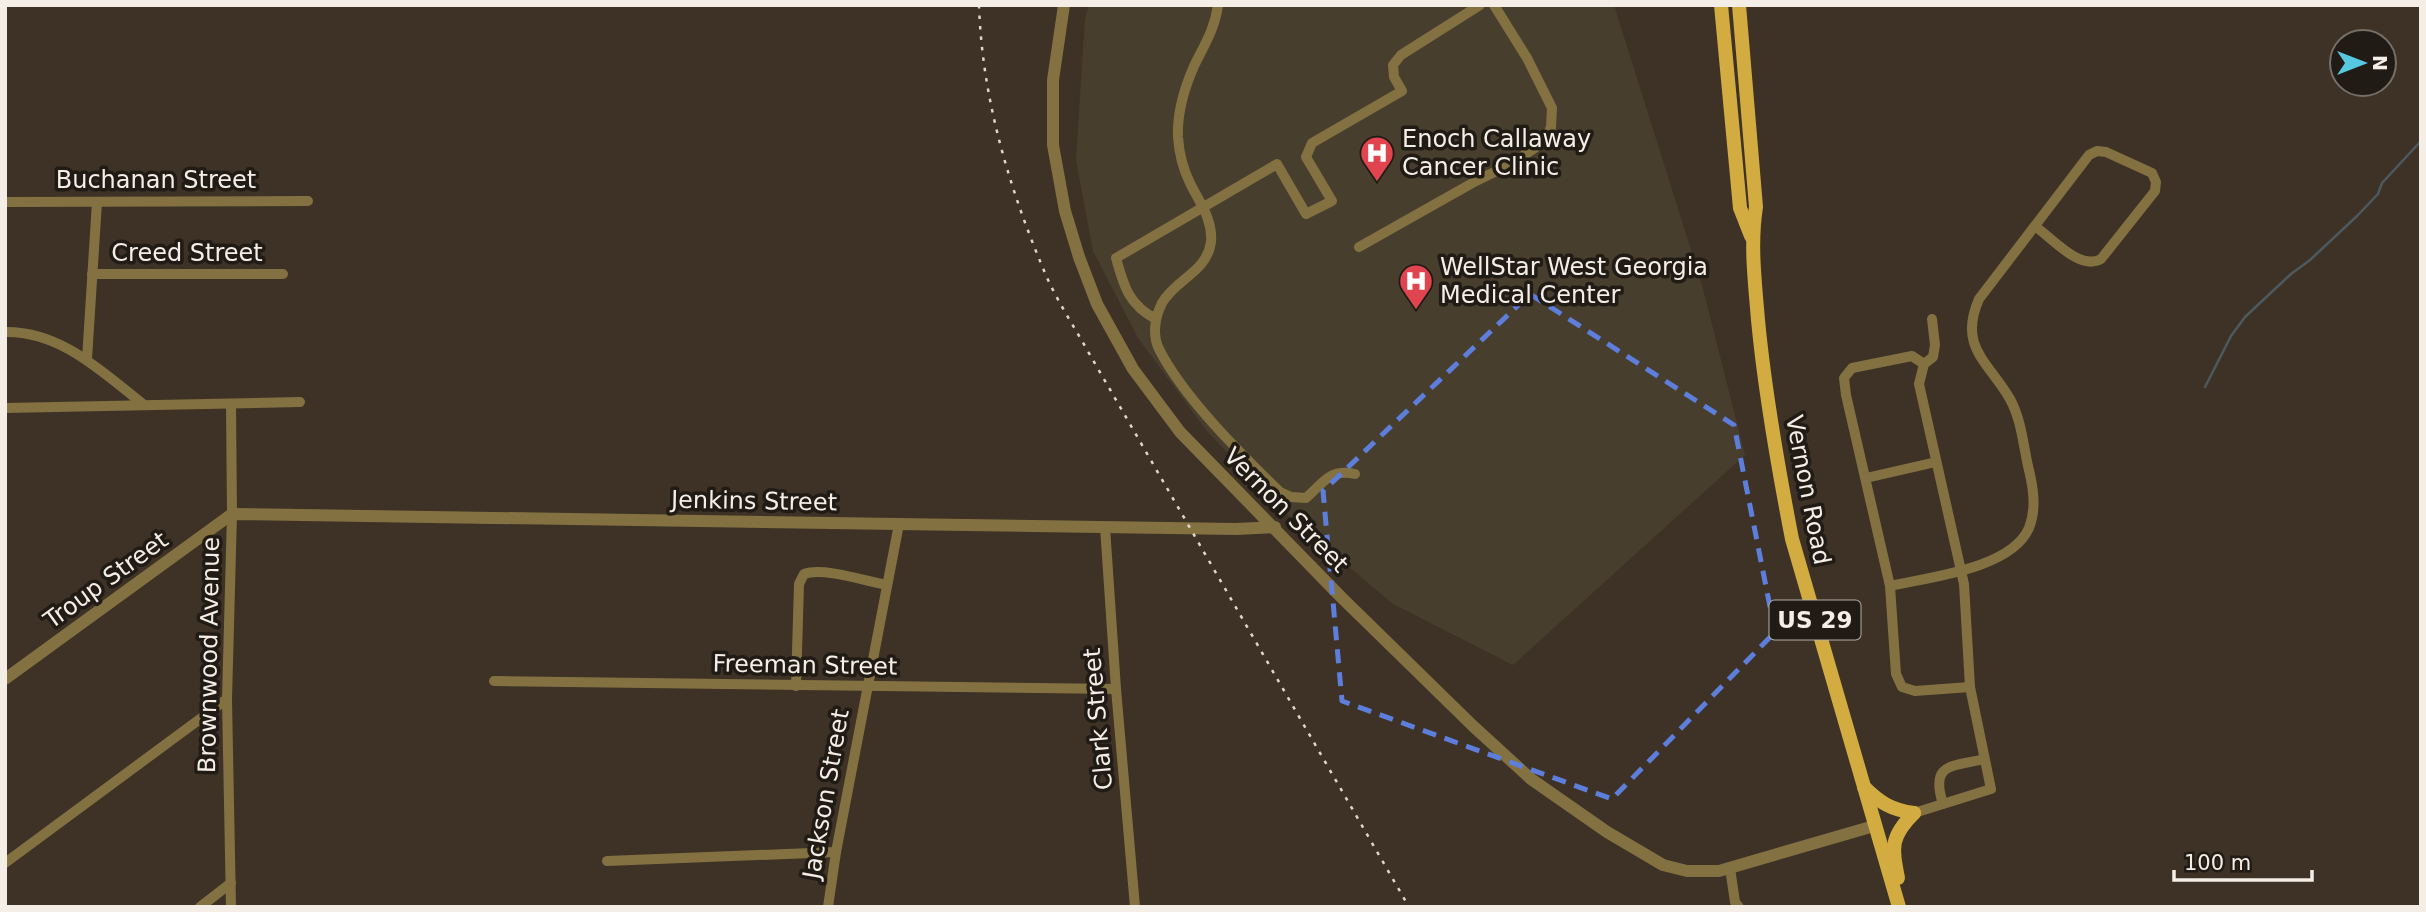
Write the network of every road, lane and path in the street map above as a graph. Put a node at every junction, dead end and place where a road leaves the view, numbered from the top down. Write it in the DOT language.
graph roads {
  1 [pos="1064,5"];
  2 [pos="1218,5"];
  3 [pos="1480,5"];
  4 [pos="1494,5"];
  5 [pos="1721,5"];
  6 [pos="1739,5"];
  7 [pos="308,201"];
  8 [pos="5,202"];
  9 [pos="97,202"];
  10 [pos="1203,206"];
  11 [pos="2036,227"];
  12 [pos="1751,237"];
  13 [pos="1359,247"];
  14 [pos="92,274"];
  15 [pos="283,274"];
  16 [pos="1933,318"];
  17 [pos="1156,319"];
  18 [pos="5,332"];
  19 [pos="87,359"];
  20 [pos="1924,364"];
  21 [pos="300,402"];
  22 [pos="144,404"];
  23 [pos="231,404"];
  24 [pos="5,408"];
  25 [pos="1936,462"];
  26 [pos="1356,474"];
  27 [pos="1866,478"];
  28 [pos="232,514"];
  29 [pos="899,524"];
  30 [pos="1105,527"];
  31 [pos="1275,527"];
  32 [pos="1961,570"];
  33 [pos="887,585"];
  34 [pos="1890,586"];
  35 [pos="5,679"];
  36 [pos="494,681"];
  37 [pos="796,686"];
  38 [pos="867,687"];
  39 [pos="1970,687"];
  40 [pos="1116,689"];
  41 [pos="227,699"];
  42 [pos="1984,759"];
  43 [pos="1862,786"];
  44 [pos="1943,804"];
  45 [pos="1914,813"];
  46 [pos="1874,826"];
  47 [pos="836,852"];
  48 [pos="607,861"];
  49 [pos="5,863"];
  50 [pos="1730,868"];
  51 [pos="231,883"];
  52 [pos="200,907"];
  53 [pos="231,907"];
  54 [pos="828,907"];
  55 [pos="1135,907"];
  56 [pos="1739,907"];
  57 [pos="1900,907"];
  1 -- 31 [label="street, Vernon Street"];
  2 -- 10 [label="street"];
  3 -- 10 [label="street"];
  4 -- 13 [label="street"];
  5 -- 12 [label="main road, Vernon Road / US 29"];
  6 -- 12 [label="main road, Vernon Road / US 29"];
  7 -- 9 [label="street, Buchanan Street"];
  8 -- 9 [label="street, Buchanan Street"];
  9 -- 14 [label="street"];
  10 -- 17 [label="street"];
  10 -- 17 [label="street"];
  11 -- 11 [label="street"];
  11 -- 32 [label="street"];
  12 -- 43 [label="main road, Vernon Road / US 29"];
  14 -- 15 [label="street, Creed Street"];
  14 -- 19 [label="street"];
  16 -- 20 [label="street"];
  17 -- 26 [label="street"];
  18 -- 19 [label="street"];
  19 -- 22 [label="street"];
  20 -- 25 [label="street"];
  20 -- 27 [label="street"];
  21 -- 23 [label="street"];
  22 -- 23 [label="street"];
  22 -- 24 [label="street"];
  23 -- 28 [label="street, Brownwood Avenue"];
  25 -- 27 [label="street"];
  25 -- 32 [label="street"];
  27 -- 34 [label="street"];
  28 -- 29 [label="street, Jenkins Street"];
  28 -- 35 [label="street, Troup Street"];
  28 -- 41 [label="street, Brownwood Avenue"];
  29 -- 30 [label="street, Jenkins Street"];
  29 -- 33 [label="street, Jackson Street"];
  30 -- 31 [label="street, Jenkins Street"];
  30 -- 40 [label="street, Clark Street"];
  31 -- 50 [label="street, Vernon Street"];
  32 -- 34 [label="street"];
  32 -- 39 [label="street"];
  33 -- 37 [label="street"];
  33 -- 38 [label="street, Jackson Street"];
  34 -- 39 [label="street"];
  36 -- 37 [label="street, Freeman Street"];
  37 -- 38 [label="street, Freeman Street"];
  38 -- 40 [label="street, Freeman Street"];
  38 -- 47 [label="street, Jackson Street"];
  39 -- 42 [label="street"];
  40 -- 55 [label="street, Clark Street"];
  41 -- 49 [label="street"];
  41 -- 51 [label="street, Brownwood Avenue"];
  42 -- 44 [label="street"];
  42 -- 44 [label="street"];
  43 -- 45 [label="main road"];
  43 -- 46 [label="main road, Vernon Road / US 29"];
  44 -- 45 [label="street"];
  45 -- 57 [label="main road"];
  46 -- 50 [label="street, Vernon Street"];
  46 -- 57 [label="main road, Vernon Road / US 29"];
  47 -- 48 [label="street"];
  47 -- 54 [label="street, Jackson Street"];
  50 -- 56 [label="street"];
  51 -- 52 [label="street"];
  51 -- 53 [label="street, Brownwood Avenue"];
}
